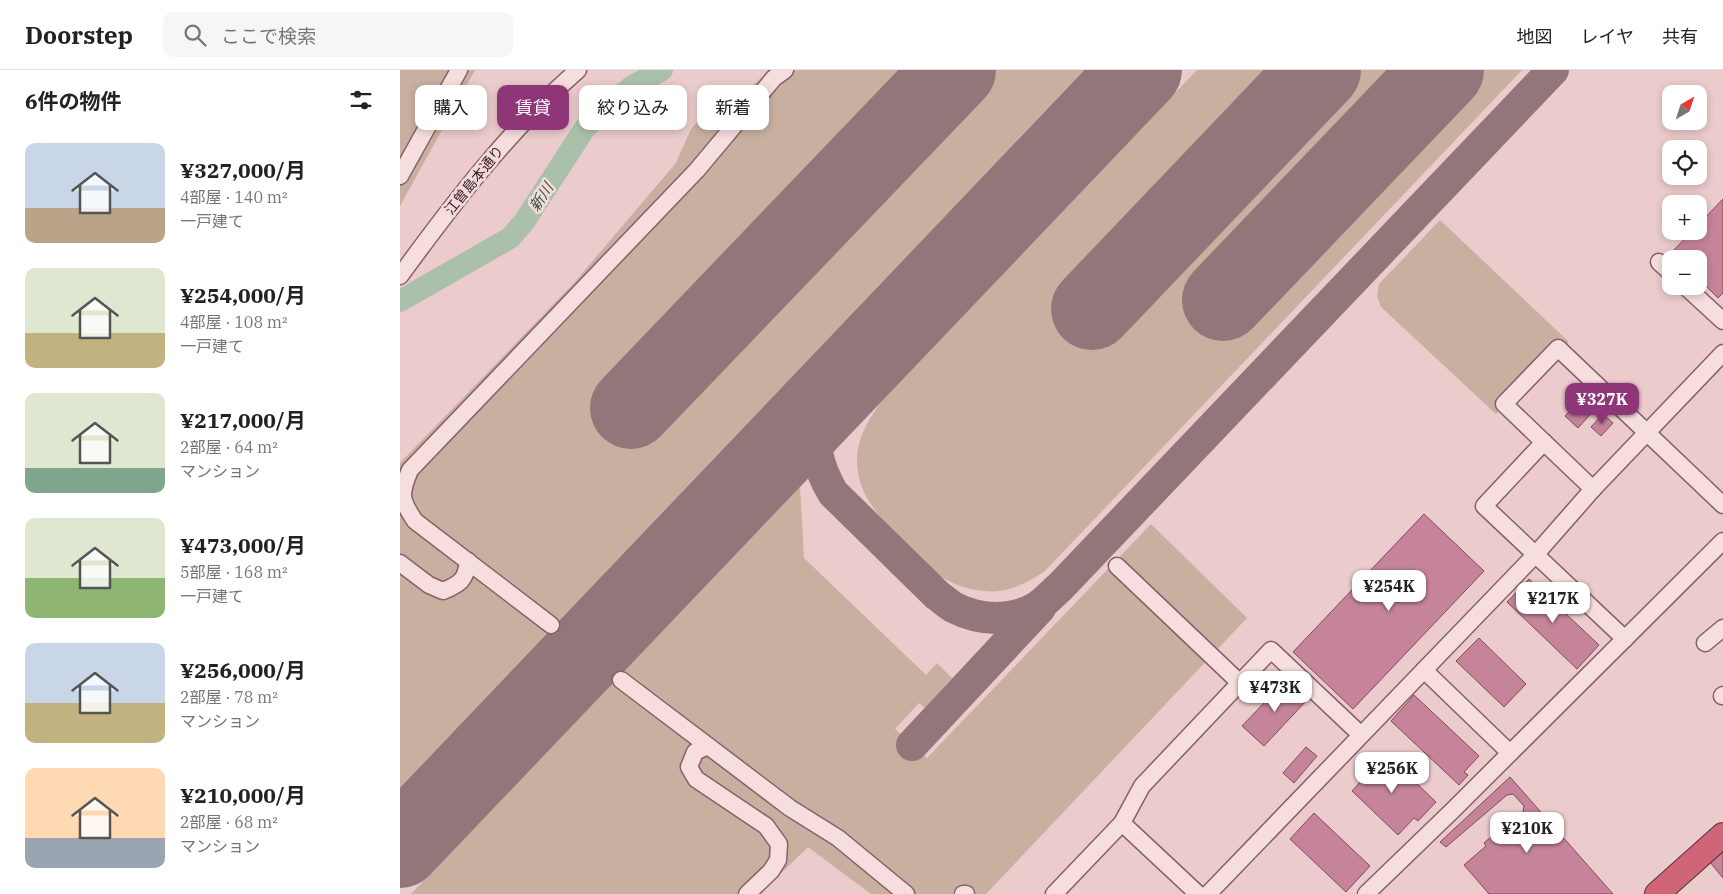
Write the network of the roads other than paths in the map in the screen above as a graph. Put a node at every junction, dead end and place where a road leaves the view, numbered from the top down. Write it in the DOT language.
graph roads {
  1 [pos="459,70"];
  2 [pos="578,70"];
  3 [pos="785,70"];
  4 [pos="400,176"];
  5 [pos="400,276"];
  6 [pos="1695,295"];
  7 [pos="1723,321"];
  8 [pos="1723,353"];
  9 [pos="1647,433"];
  10 [pos="1544,442"];
  11 [pos="1593,488"];
  12 [pos="1722,501"];
  13 [pos="1723,541"];
  14 [pos="1536,554"];
  15 [pos="468,561"];
  16 [pos="400,563"];
  17 [pos="1117,566"];
  18 [pos="551,625"];
  19 [pos="1723,628"];
  20 [pos="1625,639"];
  21 [pos="1705,642"];
  22 [pos="1424,670"];
  23 [pos="620,680"];
  24 [pos="1240,683"];
  25 [pos="1361,735"];
  26 [pos="708,746"];
  27 [pos="1510,753"];
  28 [pos="1122,823"];
  29 [pos="1723,835"];
  30 [pos="747,894"];
  31 [pos="906,894"];
  32 [pos="1054,894"];
  33 [pos="1198,894"];
  34 [pos="1208,894"];
  35 [pos="1366,894"];
  36 [pos="1657,894"];
  1 -- 4 [label="street"];
  2 -- 5 [label="street, 江曽島本通り"];
  3 -- 15 [label="street"];
  6 -- 7 [label="street"];
  8 -- 9 [label="street"];
  9 -- 10 [label="street"];
  9 -- 11 [label="street"];
  9 -- 12 [label="street"];
  10 -- 11 [label="street"];
  10 -- 14 [label="street"];
  11 -- 14 [label="street"];
  13 -- 20 [label="street"];
  14 -- 20 [label="street"];
  14 -- 22 [label="street"];
  15 -- 16 [label="street"];
  15 -- 18 [label="street"];
  17 -- 24 [label="street"];
  19 -- 21 [label="street"];
  20 -- 27 [label="street"];
  22 -- 25 [label="street"];
  22 -- 27 [label="street"];
  23 -- 26 [label="street"];
  24 -- 25 [label="street"];
  24 -- 28 [label="street"];
  25 -- 34 [label="street"];
  26 -- 30 [label="street"];
  26 -- 31 [label="street"];
  27 -- 35 [label="street"];
  28 -- 32 [label="street"];
  28 -- 33 [label="street"];
  29 -- 36 [label="highway"];
}
